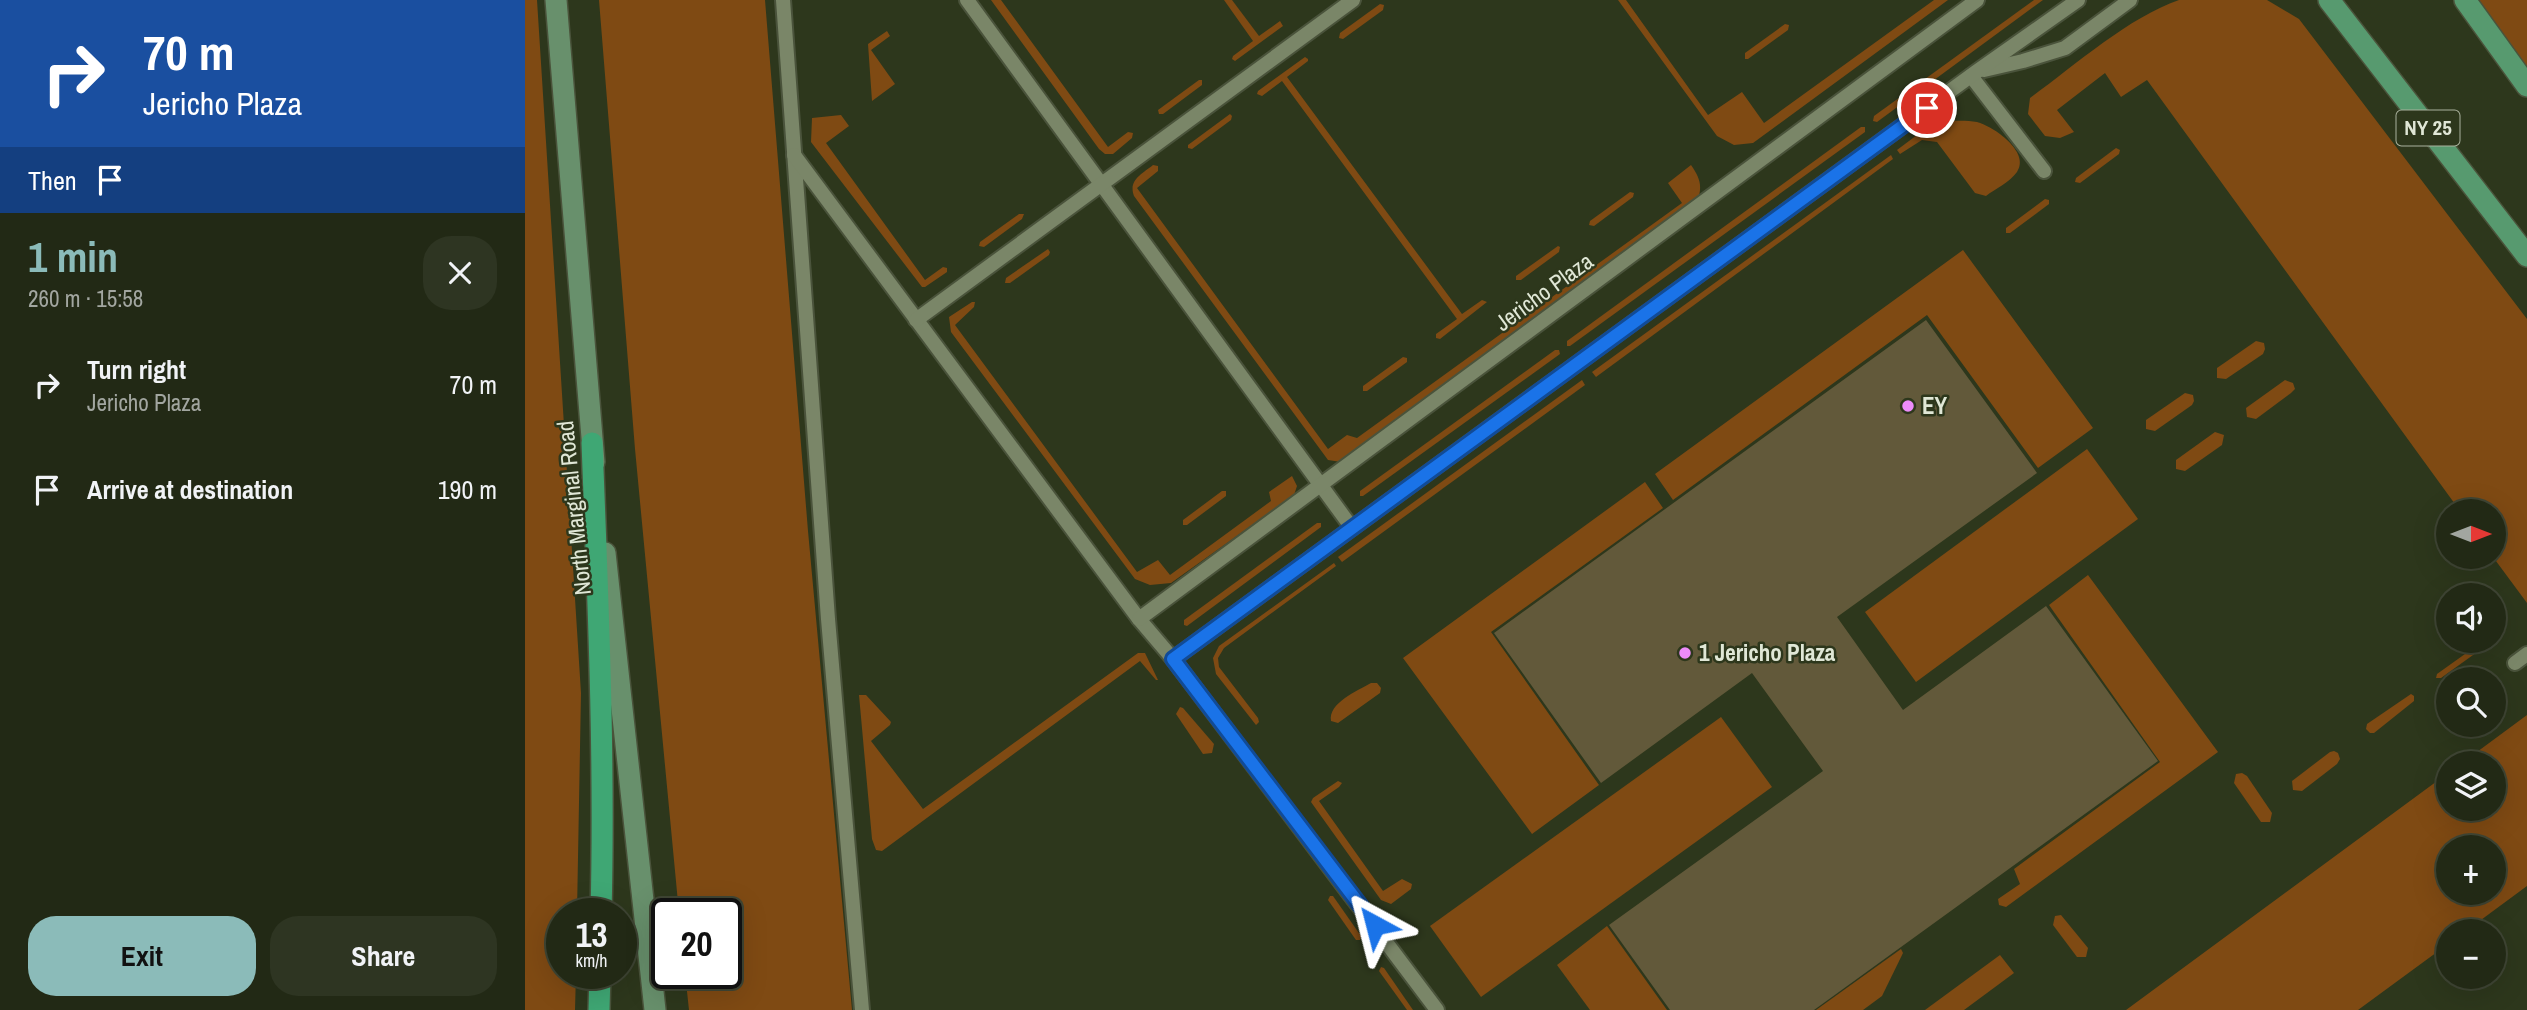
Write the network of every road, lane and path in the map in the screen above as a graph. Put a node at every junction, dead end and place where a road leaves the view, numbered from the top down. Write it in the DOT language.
graph roads {
  1 [pos="556,0"];
  2 [pos="783,0"];
  3 [pos="968,0"];
  4 [pos="1353,0"];
  5 [pos="1977,0"];
  6 [pos="2078,0"];
  7 [pos="2130,0"];
  8 [pos="2329,0"];
  9 [pos="2465,0"];
  10 [pos="1974,74"];
  11 [pos="2527,86"];
  12 [pos="794,155"];
  13 [pos="2044,171"];
  14 [pos="1101,184"];
  15 [pos="2527,256"];
  16 [pos="916,320"];
  17 [pos="592,443"];
  18 [pos="1319,486"];
  19 [pos="1352,528"];
  20 [pos="1139,619"];
  21 [pos="2527,654"];
  22 [pos="1173,659"];
  23 [pos="2515,663"];
  24 [pos="601,898"];
  25 [pos="600,989"];
  26 [pos="599,1010"];
  27 [pos="655,1010"];
  28 [pos="862,1010"];
  29 [pos="1437,1010"];
  1 -- 17 [label="main road, North Marginal Road"];
  2 -- 12 [label="lane"];
  3 -- 14 [label="lane"];
  4 -- 14 [label="lane"];
  5 -- 18 [label="lane, Jericho Plaza"];
  6 -- 10 [label="lane"];
  7 -- 10 [label="lane"];
  8 -- 15 [label="main road, NY 25"];
  9 -- 11 [label="main road"];
  10 -- 13 [label="lane"];
  10 -- 19 [label="lane"];
  12 -- 16 [label="lane"];
  12 -- 28 [label="lane"];
  14 -- 16 [label="lane"];
  14 -- 18 [label="lane"];
  16 -- 20 [label="lane"];
  17 -- 24 [label="highway"];
  17 -- 27 [label="main road, North Marginal Road"];
  18 -- 19 [label="lane"];
  18 -- 20 [label="lane, Jericho Plaza"];
  19 -- 22 [label="lane"];
  20 -- 22 [label="lane"];
  21 -- 23 [label="lane"];
  22 -- 29 [label="lane"];
  25 -- 26 [label="highway"];
}
